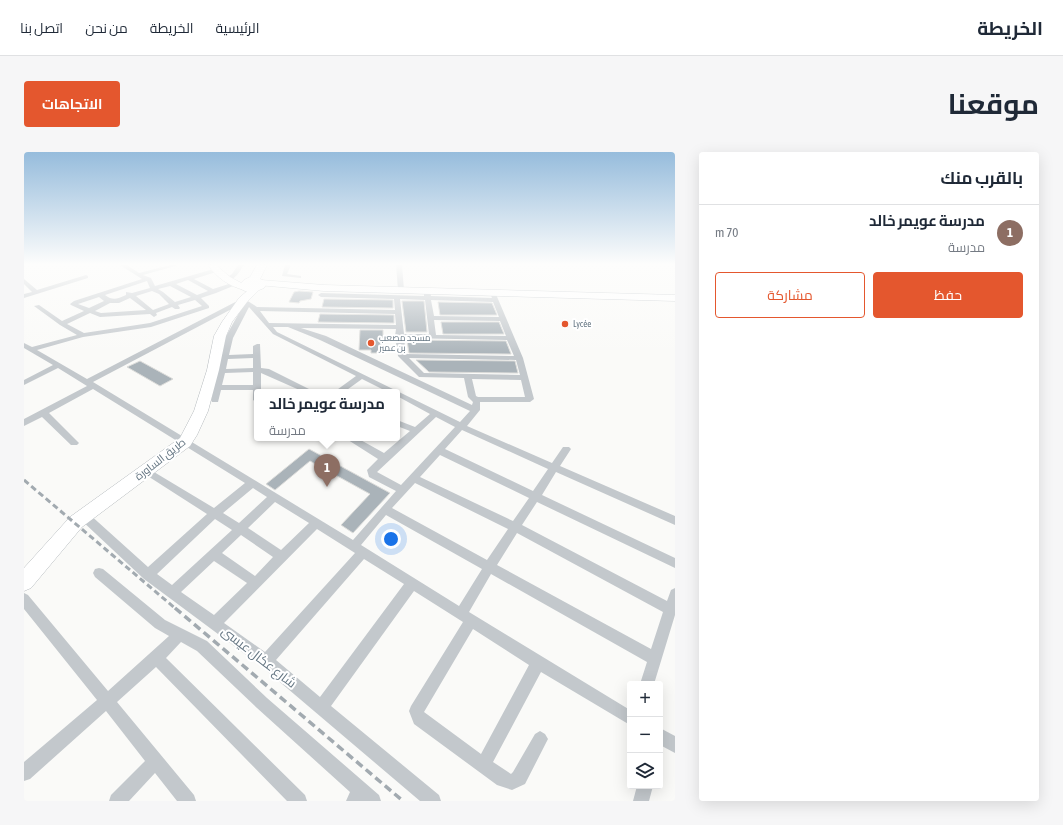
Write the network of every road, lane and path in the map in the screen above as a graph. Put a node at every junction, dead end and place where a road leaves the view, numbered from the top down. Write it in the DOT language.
graph roads {
  1 [pos="94,295"];
  2 [pos="100,295"];
  3 [pos="131,295"];
  4 [pos="162,295"];
  5 [pos="194,295"];
  6 [pos="202,295"];
  7 [pos="235,295"];
  8 [pos="243,295"];
  9 [pos="245,295"];
  10 [pos="251,295"];
  11 [pos="322,295"];
  12 [pos="399,295"];
  13 [pos="428,295"];
  14 [pos="447,295"];
  15 [pos="495,296"];
  16 [pos="196,297"];
  17 [pos="675,298"];
  18 [pos="109,301"];
  19 [pos="173,305"];
  20 [pos="37,306"];
  21 [pos="255,308"];
  22 [pos="90,311"];
  23 [pos="316,311"];
  24 [pos="152,312"];
  25 [pos="398,312"];
  26 [pos="186,314"];
  27 [pos="431,318"];
  28 [pos="504,319"];
  29 [pos="160,322"];
  30 [pos="102,323"];
  31 [pos="62,324"];
  32 [pos="267,325"];
  33 [pos="313,325"];
  34 [pos="289,326"];
  35 [pos="398,327"];
  36 [pos="277,334"];
  37 [pos="84,335"];
  38 [pos="399,336"];
  39 [pos="433,336"];
  40 [pos="323,338"];
  41 [pos="510,338"];
  42 [pos="257,346"];
  43 [pos="27,347"];
  44 [pos="305,348"];
  45 [pos="257,356"];
  46 [pos="402,356"];
  47 [pos="226,357"];
  48 [pos="519,358"];
  49 [pos="59,365"];
  50 [pos="257,370"];
  51 [pos="222,371"];
  52 [pos="362,376"];
  53 [pos="467,376"];
  54 [pos="524,378"];
  55 [pos="24,383"];
  56 [pos="90,384"];
  57 [pos="256,387"];
  58 [pos="218,388"];
  59 [pos="304,389"];
  60 [pos="342,389"];
  61 [pos="388,389"];
  62 [pos="400,395"];
  63 [pos="215,400"];
  64 [pos="476,404"];
  65 [pos="42,413"];
  66 [pos="436,413"];
  67 [pos="24,423"];
  68 [pos="400,424"];
  69 [pos="460,426"];
  70 [pos="416,431"];
  71 [pos="355,441"];
  72 [pos="185,442"];
  73 [pos="74,443"];
  74 [pos="566,449"];
  75 [pos="439,450"];
  76 [pos="384,458"];
  77 [pos="553,468"];
  78 [pos="146,471"];
  79 [pos="414,478"];
  80 [pos="252,483"];
  81 [pos="402,490"];
  82 [pos="535,496"];
  83 [pos="274,497"];
  84 [pos="385,509"];
  85 [pos="215,513"];
  86 [pos="84,516"];
  87 [pos="675,521"];
  88 [pos="316,523"];
  89 [pos="515,527"];
  90 [pos="240,529"];
  91 [pos="358,549"];
  92 [pos="214,554"];
  93 [pos="282,557"];
  94 [pos="675,563"];
  95 [pos="489,567"];
  96 [pos="99,573"];
  97 [pos="148,575"];
  98 [pos="24,582"];
  99 [pos="256,583"];
  100 [pos="412,583"];
  101 [pos="172,593"];
  102 [pos="675,594"];
  103 [pos="24,599"];
  104 [pos="670,609"];
  105 [pos="466,618"];
  106 [pos="215,623"];
  107 [pos="180,634"];
  108 [pos="156,658"];
  109 [pos="654,659"];
  110 [pos="266,661"];
  111 [pos="538,663"];
  112 [pos="648,681"];
  113 [pos="106,700"];
  114 [pos="322,707"];
  115 [pos="628,717"];
  116 [pos="663,738"];
  117 [pos="540,739"];
  118 [pos="675,745"];
  119 [pos="155,762"];
  120 [pos="483,765"];
  121 [pos="24,773"];
  122 [pos="644,789"];
  123 [pos="363,797"];
  124 [pos="117,801"];
  125 [pos="188,801"];
  126 [pos="299,801"];
  127 [pos="433,801"];
  128 [pos="641,801"];
  1 -- 22 [label="street"];
  2 -- 18 [label="street"];
  3 -- 18 [label="street"];
  3 -- 24 [label="street"];
  4 -- 19 [label="street"];
  5 -- 16 [label="street"];
  6 -- 16 [label="street"];
  7 -- 56 [label="street"];
  8 -- 72 [label="main road, طريق الساورة"];
  9 -- 47 [label="street"];
  10 -- 21 [label="street"];
  11 -- 23 [label="street"];
  12 -- 25 [label="street"];
  13 -- 27 [label="street"];
  14 -- 15 [label="main road"];
  15 -- 17 [label="main road"];
  15 -- 28 [label="street"];
  16 -- 19 [label="street"];
  16 -- 26 [label="street"];
  18 -- 22 [label="street"];
  19 -- 24 [label="street"];
  19 -- 26 [label="street"];
  20 -- 31 [label="street"];
  21 -- 23 [label="street"];
  21 -- 32 [label="street"];
  22 -- 30 [label="street"];
  22 -- 31 [label="street"];
  23 -- 25 [label="street"];
  23 -- 33 [label="street"];
  24 -- 29 [label="street"];
  24 -- 30 [label="street"];
  25 -- 35 [label="street"];
  26 -- 29 [label="street"];
  27 -- 28 [label="street"];
  27 -- 39 [label="street"];
  28 -- 41 [label="street"];
  29 -- 30 [label="street"];
  30 -- 37 [label="street"];
  31 -- 37 [label="street"];
  32 -- 34 [label="street"];
  32 -- 36 [label="street"];
  33 -- 34 [label="street"];
  33 -- 35 [label="street"];
  34 -- 36 [label="street"];
  34 -- 40 [label="street"];
  35 -- 38 [label="street"];
  36 -- 44 [label="street"];
  37 -- 43 [label="street"];
  38 -- 39 [label="street"];
  38 -- 46 [label="street"];
  39 -- 41 [label="street"];
  40 -- 44 [label="street"];
  40 -- 64 [label="street"];
  41 -- 48 [label="street"];
  42 -- 45 [label="street"];
  43 -- 49 [label="street"];
  44 -- 52 [label="street"];
  45 -- 47 [label="street"];
  45 -- 50 [label="street"];
  46 -- 48 [label="street"];
  46 -- 53 [label="street"];
  47 -- 51 [label="street"];
  48 -- 54 [label="street"];
  49 -- 55 [label="street"];
  49 -- 56 [label="street"];
  50 -- 51 [label="street"];
  50 -- 57 [label="street"];
  50 -- 59 [label="street"];
  51 -- 58 [label="street"];
  52 -- 60 [label="street"];
  52 -- 61 [label="street"];
  53 -- 54 [label="street"];
  53 -- 64 [label="street"];
  54 -- 64 [label="street"];
  56 -- 65 [label="street"];
  56 -- 72 [label="street"];
  57 -- 58 [label="street"];
  58 -- 63 [label="street"];
  62 -- 66 [label="street"];
  64 -- 69 [label="street"];
  65 -- 67 [label="street"];
  65 -- 73 [label="street"];
  66 -- 69 [label="street"];
  66 -- 70 [label="street"];
  68 -- 70 [label="street"];
  69 -- 75 [label="street"];
  69 -- 77 [label="street"];
  70 -- 76 [label="street"];
  71 -- 76 [label="street"];
  72 -- 78 [label="main road, طريق الساورة"];
  72 -- 80 [label="street"];
  74 -- 77 [label="street"];
  75 -- 79 [label="street"];
  75 -- 82 [label="street"];
  76 -- 81 [label="street"];
  77 -- 82 [label="street"];
  77 -- 87 [label="street"];
  78 -- 85 [label="street"];
  78 -- 86 [label="main road, طريق الساورة"];
  79 -- 81 [label="street"];
  79 -- 89 [label="street"];
  80 -- 83 [label="street"];
  80 -- 85 [label="street"];
  81 -- 84 [label="street"];
  82 -- 89 [label="street"];
  82 -- 94 [label="street"];
  83 -- 88 [label="street"];
  83 -- 90 [label="street"];
  84 -- 91 [label="street"];
  84 -- 95 [label="street"];
  85 -- 90 [label="street"];
  85 -- 97 [label="street"];
  86 -- 97 [label="street, شارع عكال عيسى"];
  86 -- 98 [label="main road, طريق الساورة"];
  88 -- 91 [label="street"];
  88 -- 93 [label="street"];
  89 -- 95 [label="street"];
  89 -- 104 [label="street"];
  90 -- 92 [label="street"];
  90 -- 93 [label="street"];
  91 -- 100 [label="street"];
  91 -- 110 [label="street"];
  92 -- 99 [label="street"];
  92 -- 101 [label="street"];
  93 -- 99 [label="street"];
  95 -- 105 [label="street"];
  95 -- 109 [label="street"];
  96 -- 107 [label="street"];
  97 -- 101 [label="street, شارع عكال عيسى"];
  99 -- 106 [label="street"];
  100 -- 105 [label="street"];
  100 -- 114 [label="street"];
  101 -- 106 [label="street, شارع عكال عيسى"];
  102 -- 104 [label="street"];
  103 -- 113 [label="street"];
  104 -- 109 [label="street"];
  105 -- 111 [label="street"];
  105 -- 120 [label="street"];
  106 -- 110 [label="street, شارع عكال عيسى"];
  107 -- 108 [label="street"];
  107 -- 123 [label="street"];
  108 -- 113 [label="street"];
  108 -- 126 [label="street"];
  109 -- 112 [label="street"];
  110 -- 114 [label="street, شارع عكال عيسى"];
  111 -- 115 [label="street"];
  111 -- 120 [label="street"];
  113 -- 119 [label="street"];
  113 -- 121 [label="street"];
  114 -- 127 [label="street, شارع عكال عيسى"];
  116 -- 118 [label="street"];
  117 -- 120 [label="street"];
  119 -- 124 [label="street"];
  119 -- 125 [label="street"];
  122 -- 128 [label="street"];
}
